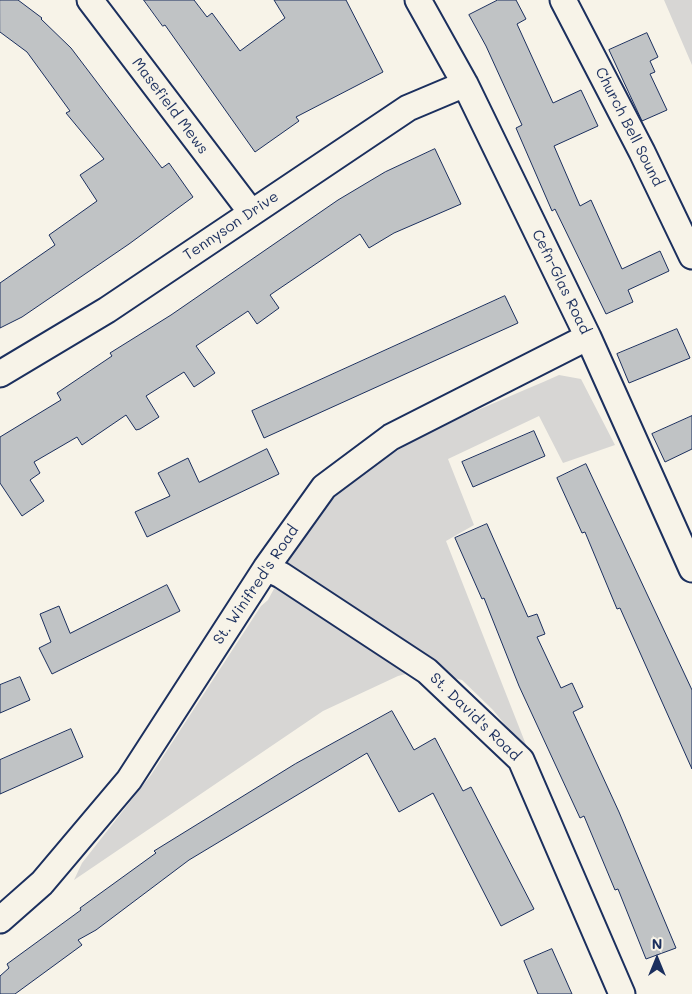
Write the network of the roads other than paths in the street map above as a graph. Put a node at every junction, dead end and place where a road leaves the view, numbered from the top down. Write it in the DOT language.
graph roads {
  1 [pos="90,0"];
  2 [pos="563,0"];
  3 [pos="426,2"];
  4 [pos="465,84"];
  5 [pos="251,212"];
  6 [pos="692,256"];
  7 [pos="588,338"];
  8 [pos="0,374"];
  9 [pos="266,568"];
  10 [pos="692,569"];
  11 [pos="0,920"];
  12 [pos="622,994"];
  1 -- 5 [label="street, Masefield Mews"];
  2 -- 6 [label="street, Church Bell Sound"];
  3 -- 4 [label="street, Cefn-Glas Road"];
  4 -- 5 [label="street, Tennyson Drive"];
  4 -- 7 [label="street, Cefn-Glas Road"];
  5 -- 8 [label="street, Tennyson Drive"];
  7 -- 9 [label="street, St. Winifred's Road"];
  7 -- 10 [label="street, Cefn-Glas Road"];
  9 -- 11 [label="street, St. Winifred's Road"];
  9 -- 12 [label="street, St. David's Road"];
}
